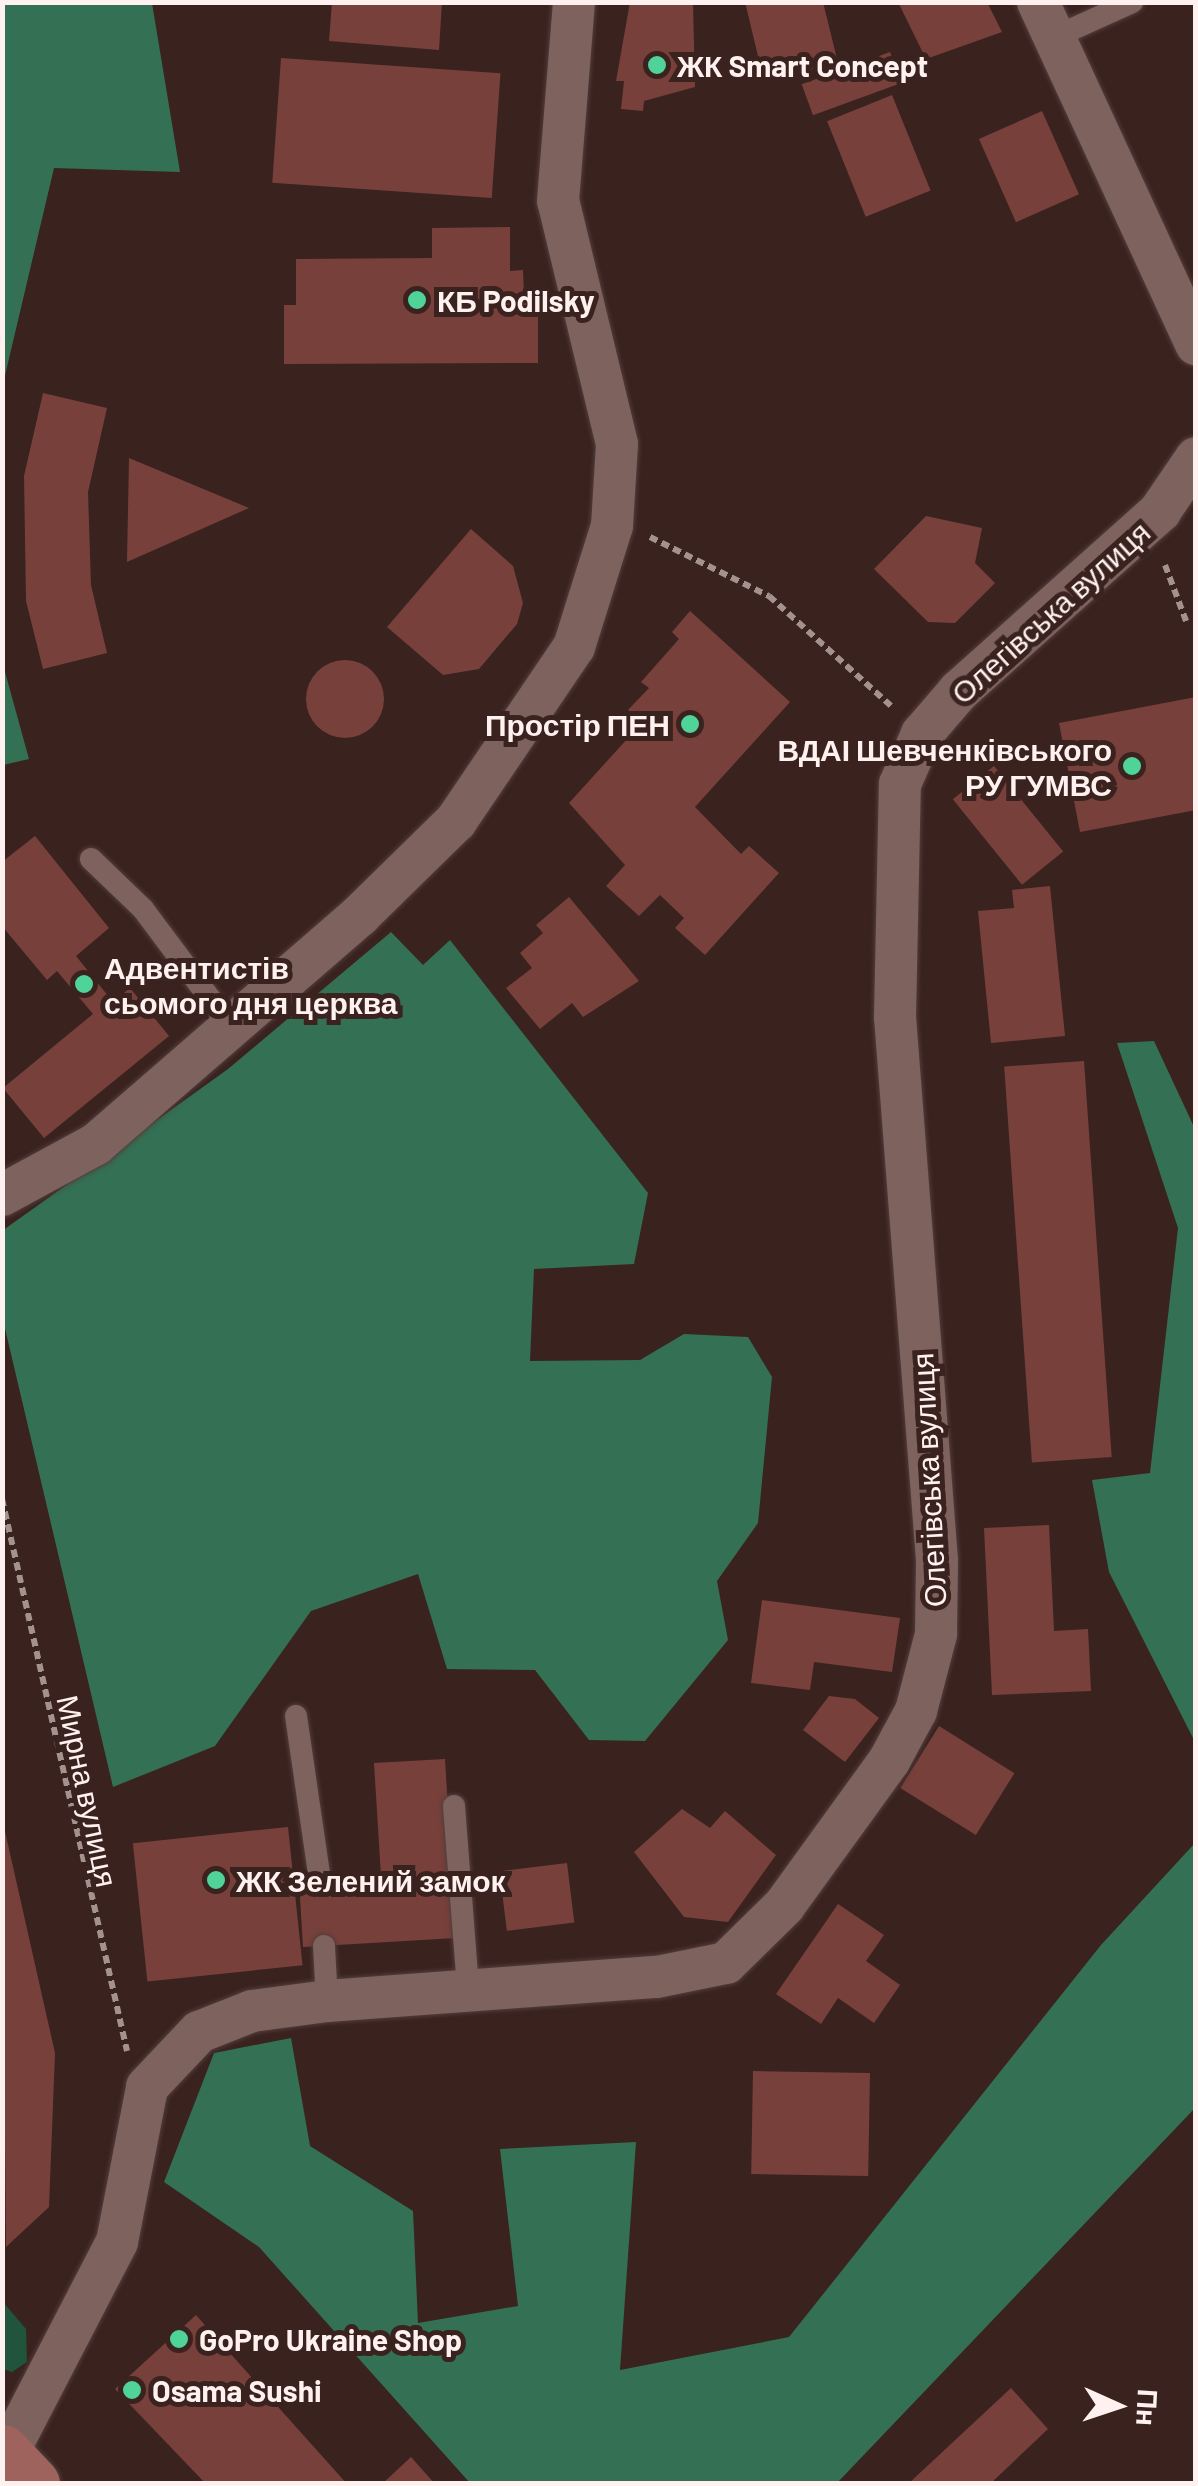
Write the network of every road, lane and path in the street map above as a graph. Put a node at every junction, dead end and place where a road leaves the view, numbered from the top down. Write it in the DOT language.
graph roads {
  1 [pos="574,2"];
  2 [pos="1132,2"];
  3 [pos="1047,20"];
  4 [pos="1196,344"];
  5 [pos="1194,466"];
  6 [pos="612,521"];
  7 [pos="1149,522"];
  8 [pos="1186,621"];
  9 [pos="922,734"];
  10 [pos="91,859"];
  11 [pos="232,1028"];
  12 [pos="2,1194"];
  13 [pos="2,1498"];
  14 [pos="296,1716"];
  15 [pos="454,1806"];
  16 [pos="320,1880"];
  17 [pos="324,1946"];
  18 [pos="468,1988"];
  19 [pos="327,2001"];
  20 [pos="147,2086"];
  21 [pos="14,2464"];
  1 -- 6 [label="street"];
  2 -- 3 [label="lane"];
  3 -- 4 [label="street"];
  5 -- 7 [label="street, Олегівська вулиця"];
  6 -- 9 [label="path"];
  6 -- 11 [label="street"];
  7 -- 8 [label="path"];
  7 -- 9 [label="street, Олегівська вулиця"];
  9 -- 18 [label="street, Олегівська вулиця"];
  10 -- 11 [label="lane"];
  11 -- 12 [label="street"];
  13 -- 20 [label="path, Мирна вулиця"];
  14 -- 16 [label="lane"];
  15 -- 18 [label="lane"];
  17 -- 19 [label="lane"];
  18 -- 19 [label="street, Олегівська вулиця"];
  19 -- 20 [label="street, Олегівська вулиця"];
  20 -- 21 [label="street"];
}
